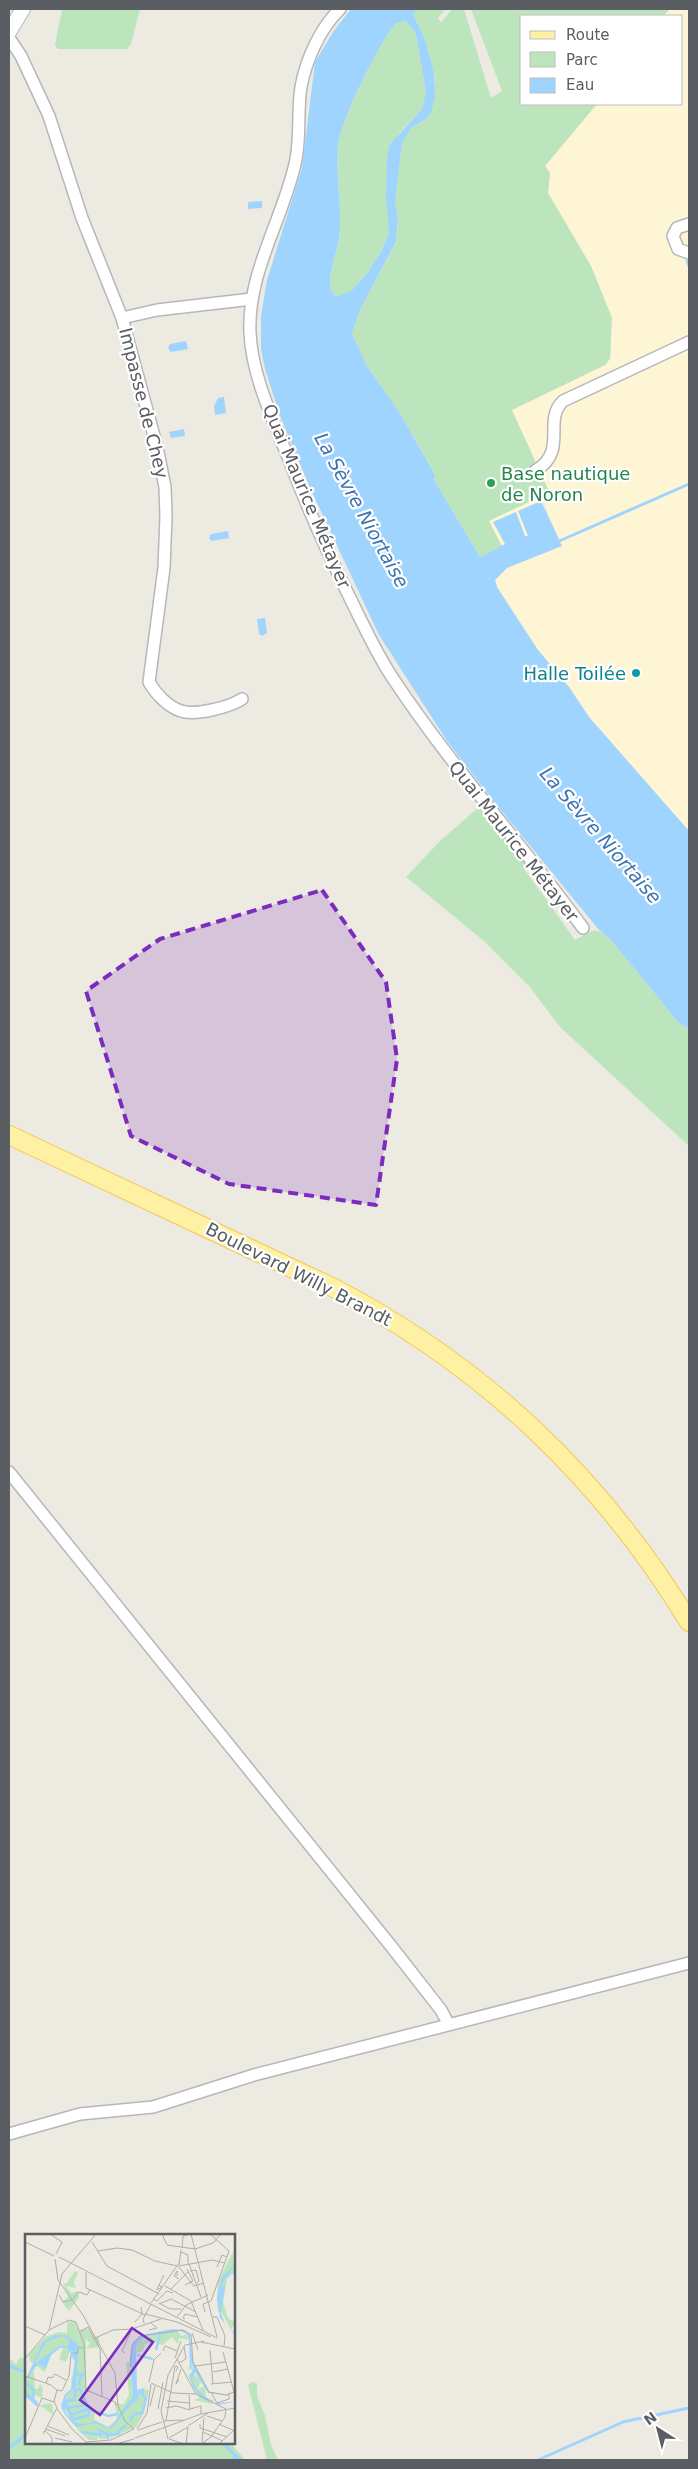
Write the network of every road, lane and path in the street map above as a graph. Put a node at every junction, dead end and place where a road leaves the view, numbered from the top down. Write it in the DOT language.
graph roads {
  1 [pos="23,9"];
  2 [pos="340,9"];
  3 [pos="9,32"];
  4 [pos="9,38"];
  5 [pos="689,224"];
  6 [pos="689,253"];
  7 [pos="252,299"];
  8 [pos="122,318"];
  9 [pos="689,342"];
  10 [pos="535,472"];
  11 [pos="242,699"];
  12 [pos="583,928"];
  13 [pos="9,1135"];
  14 [pos="9,1472"];
  15 [pos="689,1622"];
  16 [pos="689,1962"];
  17 [pos="448,2023"];
  18 [pos="9,2134"];
  1 -- 3 [label="street"];
  2 -- 7 [label="street, Quai Maurice Métayer"];
  4 -- 8 [label="street, Impasse de Chey"];
  5 -- 6 [label="street"];
  7 -- 8 [label="street"];
  7 -- 12 [label="street, Quai Maurice Métayer"];
  8 -- 11 [label="street, Impasse de Chey"];
  9 -- 10 [label="street"];
  13 -- 15 [label="main road, Boulevard Willy Brandt"];
  14 -- 17 [label="street"];
  16 -- 17 [label="street"];
  17 -- 18 [label="street"];
}
